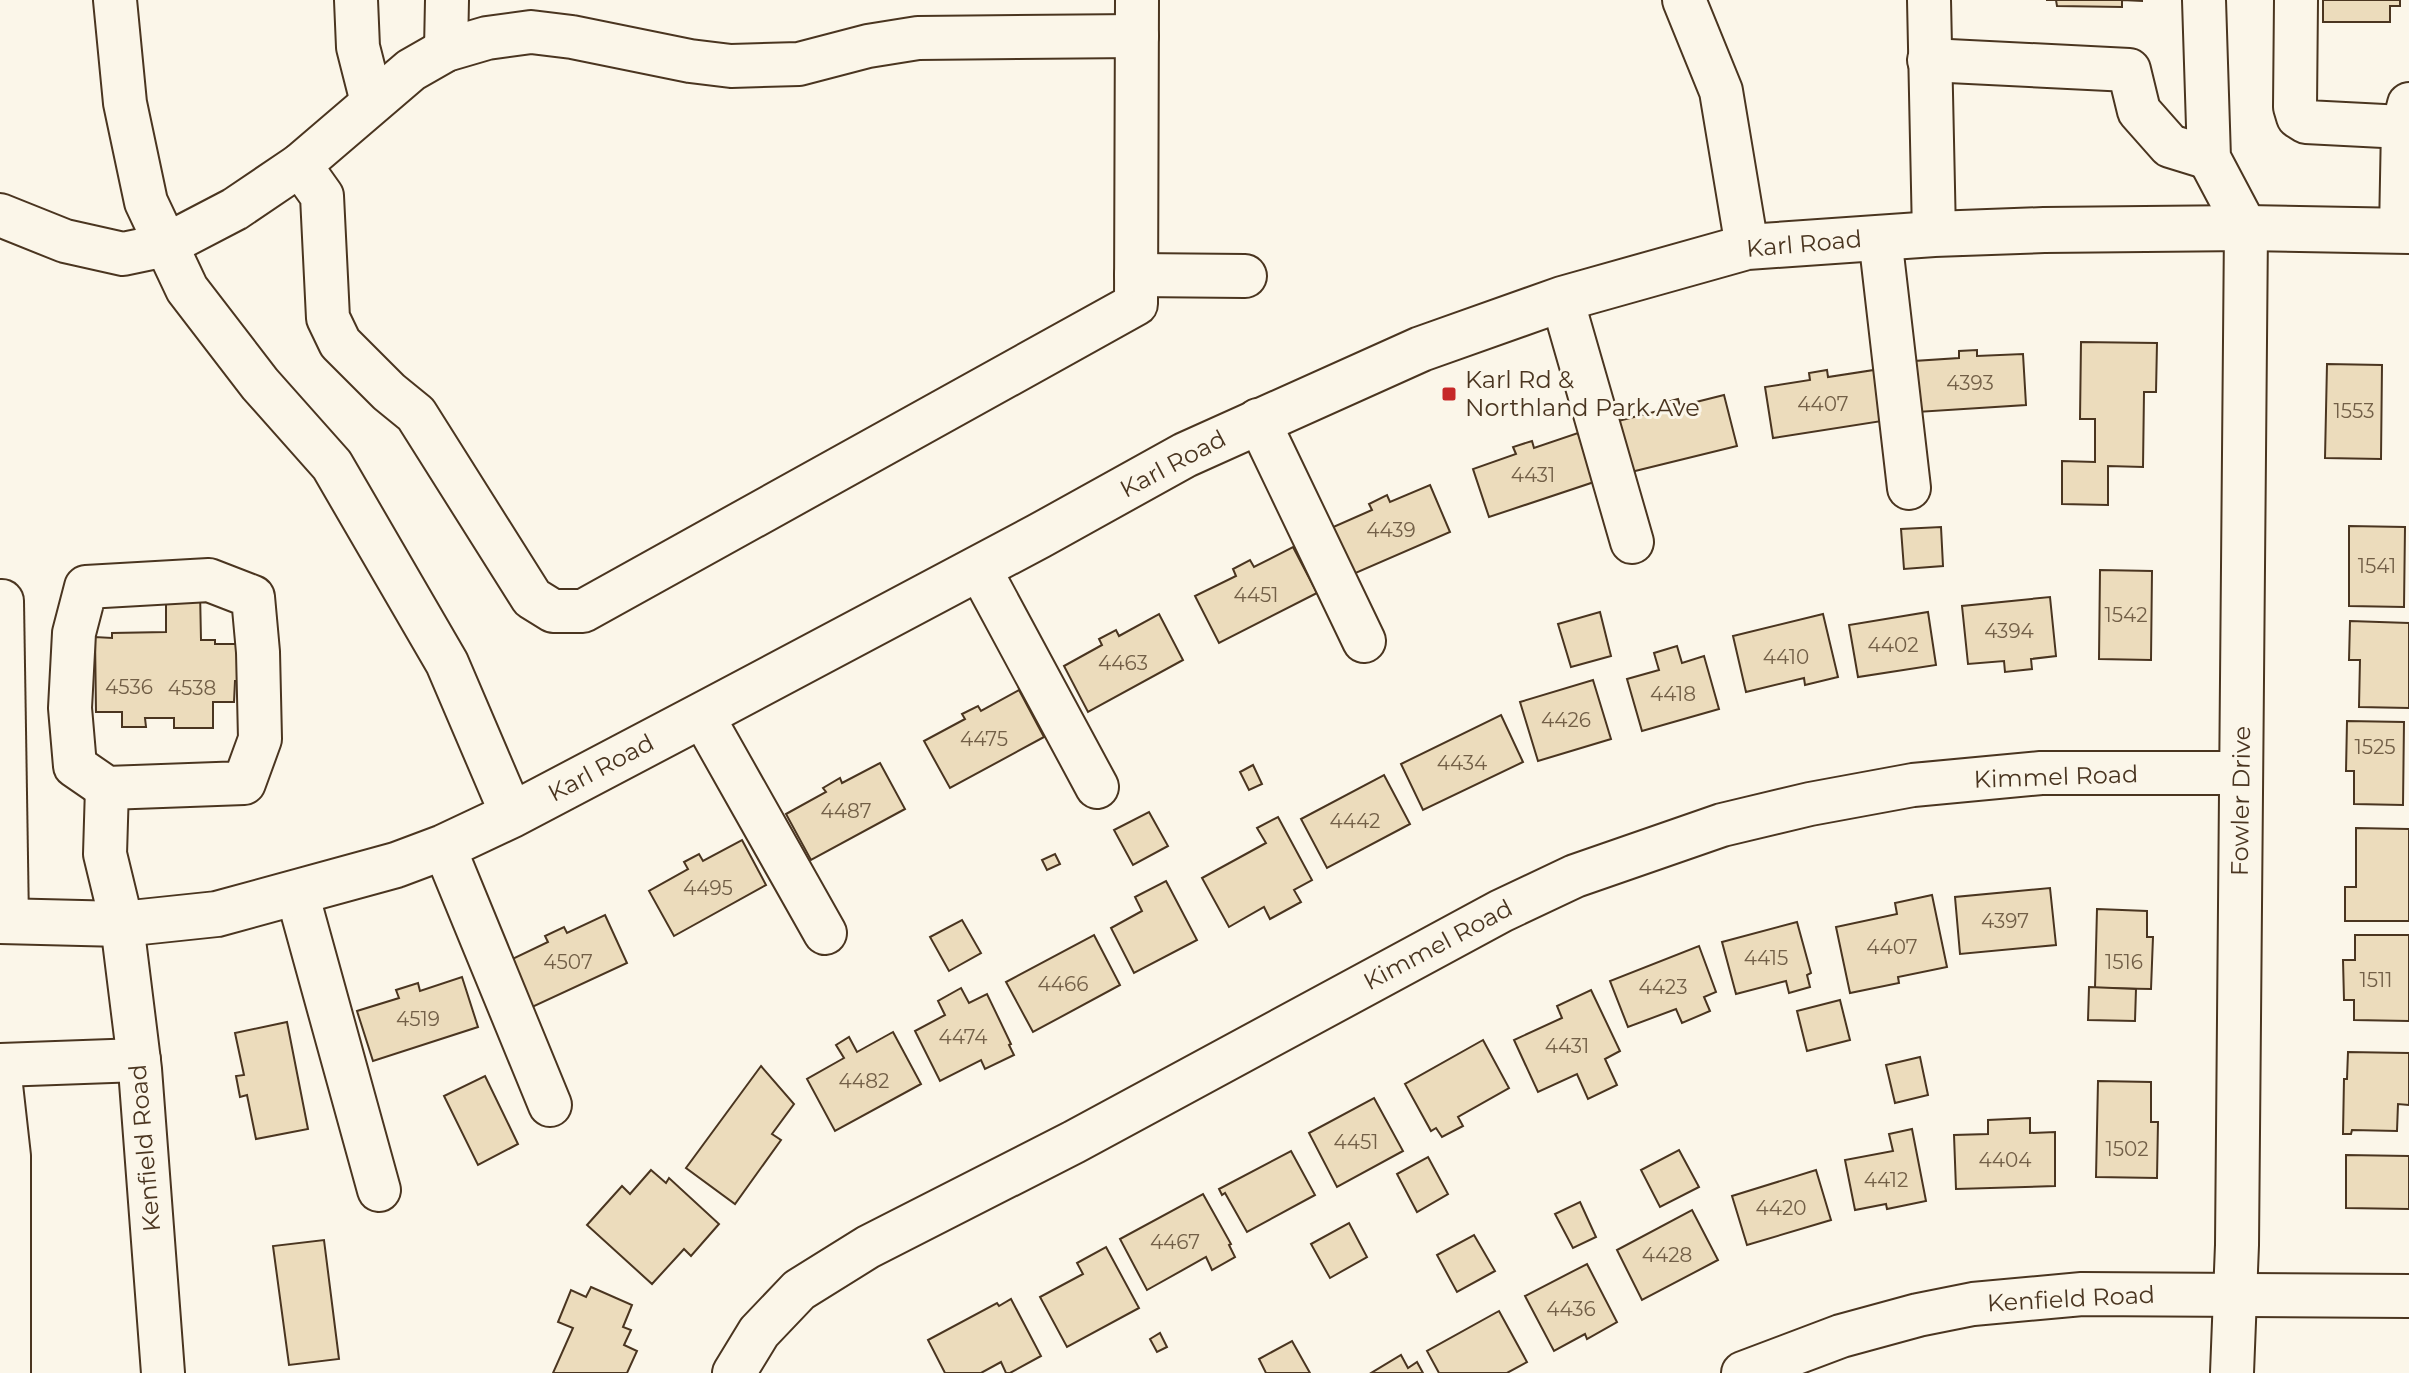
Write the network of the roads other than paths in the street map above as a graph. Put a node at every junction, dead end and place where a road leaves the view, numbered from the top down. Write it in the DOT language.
graph roads {
  1 [pos="115,0"];
  2 [pos="356,0"];
  3 [pos="447,0"];
  4 [pos="1684,0"];
  5 [pos="1929,0"];
  6 [pos="2204,0"];
  7 [pos="2296,0"];
  8 [pos="1137,18"];
  9 [pos="446,50"];
  10 [pos="1929,60"];
  11 [pos="372,102"];
  12 [pos="2406,115"];
  13 [pos="2209,158"];
  14 [pos="300,165"];
  15 [pos="0,215"];
  16 [pos="2246,228"];
  17 [pos="2405,231"];
  18 [pos="1934,234"];
  19 [pos="1880,237"];
  20 [pos="166,245"];
  21 [pos="1747,247"];
  22 [pos="1136,275"];
  23 [pos="1245,276"];
  24 [pos="1562,299"];
  25 [pos="1258,420"];
  26 [pos="1909,488"];
  27 [pos="1632,542"];
  28 [pos="979,568"];
  29 [pos="2,601"];
  30 [pos="1364,641"];
  31 [pos="702,715"];
  32 [pos="2241,773"];
  33 [pos="1097,787"];
  34 [pos="107,788"];
  35 [pos="512,815"];
  36 [pos="444,847"];
  37 [pos="297,893"];
  38 [pos="3,921"];
  39 [pos="122,924"];
  40 [pos="825,933"];
  41 [pos="139,1060"];
  42 [pos="0,1065"];
  43 [pos="0,1076"];
  44 [pos="550,1105"];
  45 [pos="6,1163"];
  46 [pos="379,1190"];
  47 [pos="2236,1294"];
  48 [pos="2409,1296"];
  49 [pos="9,1373"];
  50 [pos="163,1373"];
  51 [pos="734,1373"];
  52 [pos="1743,1373"];
  53 [pos="2232,1373"];
  1 -- 20 [label="street"];
  2 -- 11 [label="street"];
  3 -- 9 [label="street"];
  4 -- 21 [label="street"];
  5 -- 10 [label="street"];
  6 -- 13 [label="street"];
  7 -- 12 [label="street"];
  8 -- 9 [label="street"];
  8 -- 22 [label="street"];
  9 -- 11 [label="street"];
  10 -- 13 [label="street"];
  10 -- 18 [label="street"];
  11 -- 14 [label="street"];
  12 -- 17 [label="street"];
  13 -- 16 [label="street"];
  14 -- 20 [label="street"];
  14 -- 22 [label="street"];
  15 -- 20 [label="street"];
  16 -- 17 [label="main road, Karl Road"];
  16 -- 18 [label="main road, Karl Road"];
  16 -- 32 [label="street, Fowler Drive"];
  18 -- 19 [label="main road, Karl Road"];
  19 -- 21 [label="main road, Karl Road"];
  19 -- 26 [label="street"];
  20 -- 35 [label="street"];
  21 -- 24 [label="main road, Karl Road"];
  22 -- 23 [label="street"];
  24 -- 25 [label="main road, Karl Road"];
  24 -- 27 [label="street"];
  25 -- 28 [label="main road, Karl Road"];
  25 -- 30 [label="street"];
  28 -- 31 [label="main road, Karl Road"];
  28 -- 33 [label="street"];
  29 -- 38 [label="street"];
  31 -- 35 [label="main road, Karl Road"];
  31 -- 40 [label="street"];
  32 -- 47 [label="street, Fowler Drive"];
  32 -- 51 [label="street, Kimmel Road"];
  34 -- 34 [label="street"];
  34 -- 39 [label="street, Kenfield Road"];
  35 -- 36 [label="main road, Karl Road"];
  36 -- 37 [label="main road, Karl Road"];
  36 -- 44 [label="street"];
  37 -- 39 [label="main road, Karl Road"];
  37 -- 46 [label="street"];
  38 -- 39 [label="main road, Karl Road"];
  39 -- 41 [label="street, Kenfield Road"];
  41 -- 42 [label="street"];
  41 -- 50 [label="street, Kenfield Road"];
  43 -- 45 [label="street"];
  45 -- 49 [label="street"];
  47 -- 48 [label="street, Kenfield Road"];
  47 -- 52 [label="street, Kenfield Road"];
  47 -- 53 [label="street, Fowler Drive"];
}
